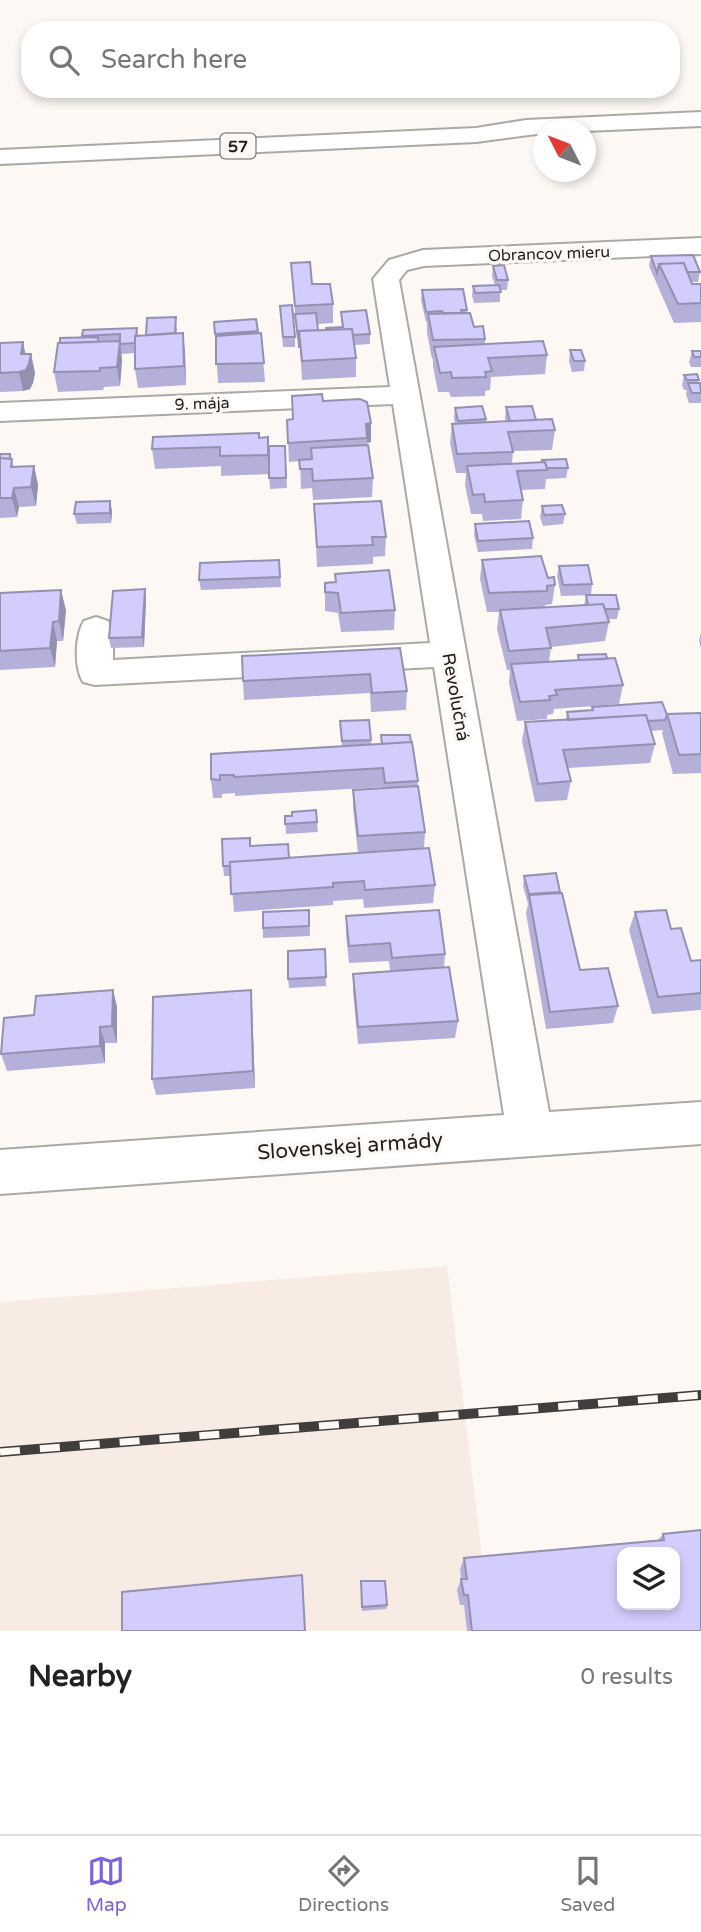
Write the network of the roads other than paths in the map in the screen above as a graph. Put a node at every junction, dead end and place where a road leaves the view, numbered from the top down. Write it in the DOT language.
graph roads {
  1 [pos="701,119"];
  2 [pos="701,131"];
  3 [pos="476,135"];
  4 [pos="596,136"];
  5 [pos="533,138"];
  6 [pos="0,157"];
  7 [pos="701,246"];
  8 [pos="398,265"];
  9 [pos="405,395"];
  10 [pos="0,412"];
  11 [pos="96,629"];
  12 [pos="448,654"];
  13 [pos="701,1123"];
  14 [pos="530,1133"];
  15 [pos="0,1172"];
  1 -- 3 [label="street, 57"];
  2 -- 4 [label="street"];
  3 -- 5 [label="street, 57"];
  3 -- 6 [label="street, 57"];
  7 -- 8 [label="street, Obrancov mieru"];
  8 -- 9 [label="street, Revolučná"];
  9 -- 10 [label="street, 9. mája"];
  9 -- 12 [label="street, Revolučná"];
  11 -- 12 [label="street"];
  12 -- 14 [label="street, Revolučná"];
  13 -- 14 [label="street, Slovenskej armády"];
  14 -- 15 [label="street, Slovenskej armády"];
}
